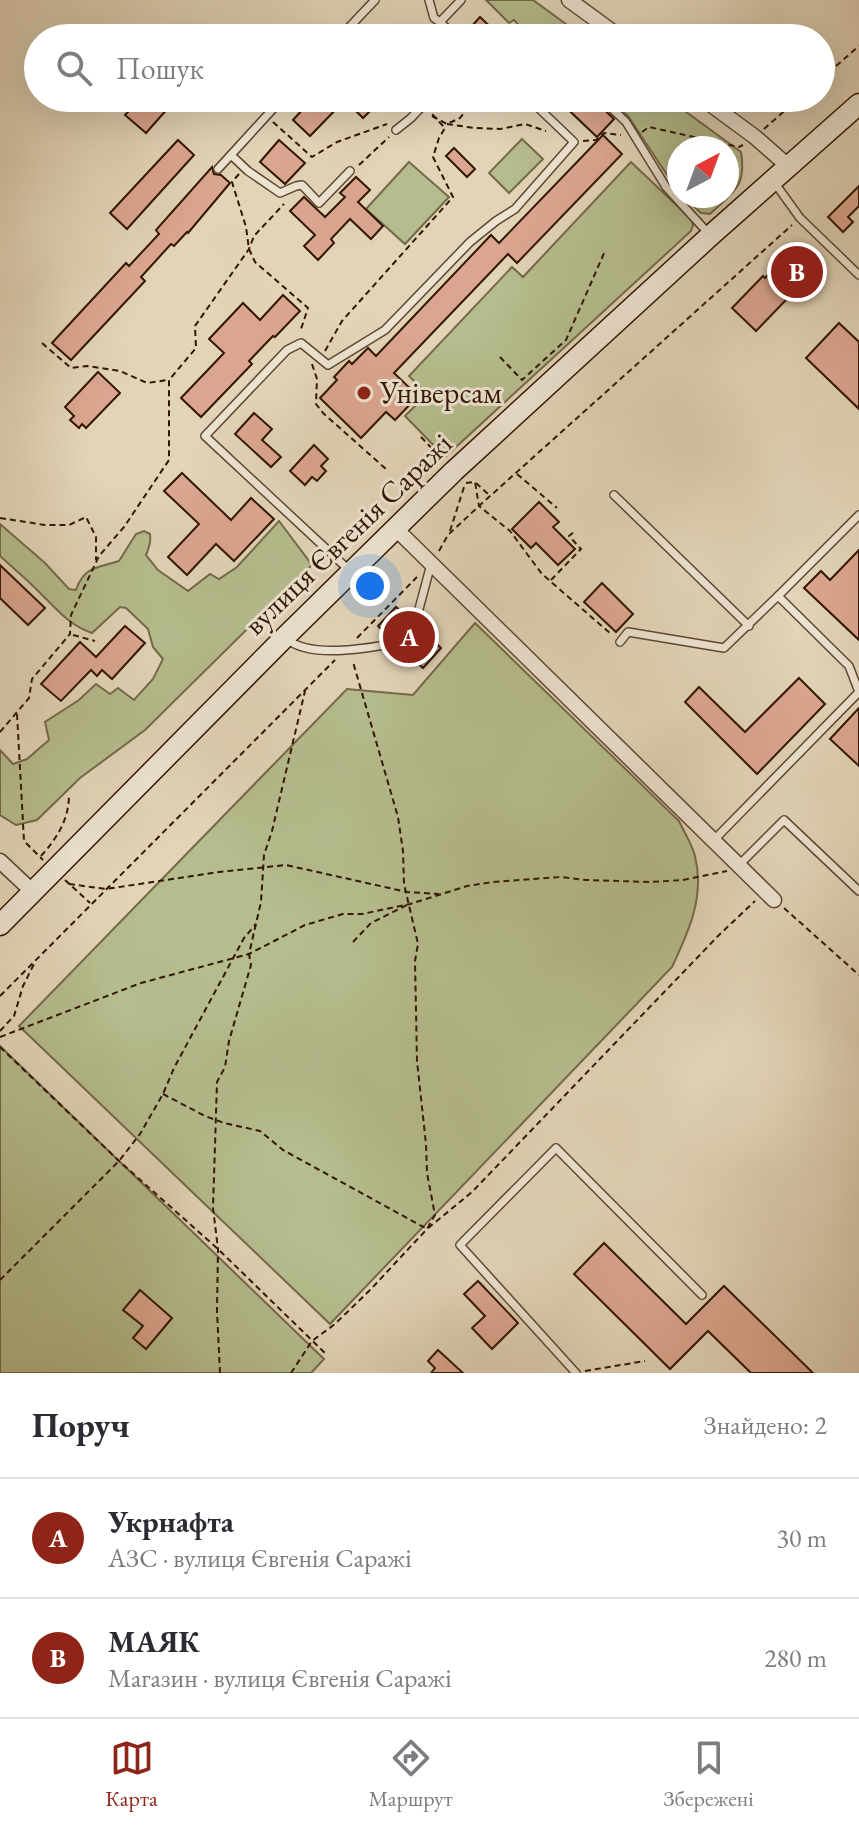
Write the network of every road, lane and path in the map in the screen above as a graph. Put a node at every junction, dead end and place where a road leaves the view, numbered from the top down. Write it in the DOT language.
graph roads {
  1 [pos="375,0"];
  2 [pos="429,0"];
  3 [pos="461,0"];
  4 [pos="569,0"];
  5 [pos="440,22"];
  6 [pos="352,24"];
  7 [pos="602,24"];
  8 [pos="859,46"];
  9 [pos="835,67"];
  10 [pos="859,104"];
  11 [pos="271,112"];
  12 [pos="417,112"];
  13 [pos="431,112"];
  14 [pos="465,112"];
  15 [pos="543,112"];
  16 [pos="616,112"];
  17 [pos="721,112"];
  18 [pos="783,112"];
  19 [pos="267,116"];
  20 [pos="432,116"];
  21 [pos="411,118"];
  22 [pos="447,124"];
  23 [pos="396,130"];
  24 [pos="550,133"];
  25 [pos="636,137"];
  26 [pos="755,137"];
  27 [pos="574,142"];
  28 [pos="231,155"];
  29 [pos="245,167"];
  30 [pos="218,169"];
  31 [pos="350,171"];
  32 [pos="781,173"];
  33 [pos="302,185"];
  34 [pos="800,218"];
  35 [pos="710,236"];
  36 [pos="249,249"];
  37 [pos="605,251"];
  38 [pos="859,275"];
  39 [pos="42,343"];
  40 [pos="305,347"];
  41 [pos="500,357"];
  42 [pos="322,360"];
  43 [pos="317,379"];
  44 [pos="169,380"];
  45 [pos="386,469"];
  46 [pos="516,473"];
  47 [pos="475,482"];
  48 [pos="466,483"];
  49 [pos="614,495"];
  50 [pos="490,496"];
  51 [pos="479,506"];
  52 [pos="557,508"];
  53 [pos="859,515"];
  54 [pos="0,518"];
  55 [pos="395,528"];
  56 [pos="574,532"];
  57 [pos="448,535"];
  58 [pos="96,562"];
  59 [pos="431,563"];
  60 [pos="351,571"];
  61 [pos="550,581"];
  62 [pos="778,596"];
  63 [pos="415,624"];
  64 [pos="749,626"];
  65 [pos="70,634"];
  66 [pos="285,637"];
  67 [pos="95,641"];
  68 [pos="620,642"];
  69 [pos="397,643"];
  70 [pos="344,651"];
  71 [pos="305,689"];
  72 [pos="17,714"];
  73 [pos="0,732"];
  74 [pos="69,797"];
  75 [pos="714,840"];
  76 [pos="0,861"];
  77 [pos="263,867"];
  78 [pos="741,867"];
  79 [pos="55,870"];
  80 [pos="106,889"];
  81 [pos="859,891"];
  82 [pos="33,892"];
  83 [pos="407,892"];
  84 [pos="441,894"];
  85 [pos="770,896"];
  86 [pos="91,904"];
  87 [pos="410,904"];
  88 [pos="256,923"];
  89 [pos="0,925"];
  90 [pos="353,942"];
  91 [pos="249,954"];
  92 [pos="37,958"];
  93 [pos="234,958"];
  94 [pos="859,975"];
  95 [pos="0,996"];
  96 [pos="0,1031"];
  97 [pos="0,1037"];
  98 [pos="0,1047"];
  99 [pos="163,1094"];
  100 [pos="215,1118"];
  101 [pos="119,1161"];
  102 [pos="427,1229"];
  103 [pos="218,1249"];
  104 [pos="0,1280"];
  105 [pos="702,1295"];
  106 [pos="312,1341"];
  107 [pos="327,1355"];
  108 [pos="645,1361"];
  109 [pos="220,1373"];
  110 [pos="291,1373"];
  111 [pos="576,1373"];
  1 -- 6 [label="lane"];
  2 -- 5 [label="lane"];
  3 -- 5 [label="lane"];
  4 -- 7 [label="street"];
  8 -- 9 [label="path"];
  10 -- 32 [label="main road, вулиця Євгенія Саражі"];
  11 -- 19 [label="lane"];
  12 -- 21 [label="lane"];
  13 -- 20 [label="path"];
  14 -- 22 [label="path"];
  15 -- 27 [label="lane"];
  16 -- 25 [label="lane"];
  17 -- 26 [label="street"];
  18 -- 26 [label="path"];
  19 -- 21 [label="path"];
  19 -- 28 [label="lane"];
  20 -- 22 [label="path"];
  20 -- 42 [label="path"];
  21 -- 23 [label="lane"];
  22 -- 24 [label="path"];
  23 -- 31 [label="path"];
  25 -- 26 [label="path"];
  25 -- 27 [label="path"];
  25 -- 35 [label="lane"];
  26 -- 32 [label="street"];
  27 -- 42 [label="lane"];
  28 -- 29 [label="lane"];
  28 -- 30 [label="lane"];
  29 -- 33 [label="lane"];
  29 -- 36 [label="path"];
  31 -- 33 [label="lane"];
  32 -- 34 [label="lane"];
  32 -- 35 [label="main road, вулиця Євгенія Саражі"];
  33 -- 36 [label="path"];
  34 -- 38 [label="lane"];
  34 -- 46 [label="path"];
  35 -- 55 [label="main road, вулиця Євгенія Саражі"];
  36 -- 40 [label="path"];
  36 -- 44 [label="path"];
  37 -- 41 [label="path"];
  39 -- 44 [label="path"];
  40 -- 42 [label="lane"];
  40 -- 43 [label="path"];
  40 -- 60 [label="lane"];
  42 -- 43 [label="path"];
  43 -- 45 [label="path"];
  44 -- 58 [label="path"];
  46 -- 50 [label="path"];
  46 -- 52 [label="path"];
  47 -- 50 [label="path"];
  48 -- 57 [label="path"];
  49 -- 64 [label="lane"];
  50 -- 51 [label="path"];
  51 -- 57 [label="path"];
  51 -- 61 [label="path"];
  53 -- 62 [label="lane"];
  54 -- 58 [label="path"];
  55 -- 59 [label="street"];
  55 -- 60 [label="main road, вулиця Євгенія Саражі"];
  56 -- 61 [label="path"];
  57 -- 59 [label="path"];
  58 -- 65 [label="path"];
  59 -- 63 [label="lane"];
  59 -- 70 [label="path"];
  59 -- 75 [label="street"];
  60 -- 66 [label="main road, вулиця Євгенія Саражі"];
  61 -- 68 [label="path"];
  62 -- 64 [label="lane"];
  62 -- 75 [label="lane"];
  64 -- 68 [label="lane"];
  65 -- 67 [label="path"];
  65 -- 72 [label="path"];
  66 -- 70 [label="lane"];
  66 -- 79 [label="main road, вулиця Євгенія Саражі"];
  69 -- 70 [label="lane"];
  70 -- 71 [label="path"];
  70 -- 83 [label="path"];
  71 -- 77 [label="path"];
  71 -- 80 [label="path"];
  72 -- 73 [label="path"];
  72 -- 79 [label="path"];
  74 -- 79 [label="path"];
  75 -- 78 [label="street"];
  76 -- 82 [label="street"];
  77 -- 80 [label="path"];
  77 -- 83 [label="path"];
  77 -- 88 [label="path"];
  78 -- 81 [label="lane"];
  78 -- 84 [label="path"];
  78 -- 85 [label="street"];
  79 -- 80 [label="path"];
  79 -- 82 [label="main road, вулиця Євгенія Саражі"];
  79 -- 86 [label="path"];
  80 -- 86 [label="path"];
  82 -- 89 [label="main road, вулиця Євгенія Саражі"];
  83 -- 84 [label="path"];
  83 -- 87 [label="path"];
  84 -- 87 [label="path"];
  85 -- 94 [label="path"];
  85 -- 102 [label="path"];
  86 -- 92 [label="path"];
  87 -- 90 [label="path"];
  87 -- 91 [label="path"];
  87 -- 102 [label="path"];
  88 -- 91 [label="path"];
  88 -- 93 [label="path"];
  91 -- 93 [label="path"];
  91 -- 100 [label="path"];
  92 -- 95 [label="path"];
  92 -- 96 [label="path"];
  93 -- 97 [label="path"];
  93 -- 99 [label="path"];
  98 -- 101 [label="path"];
  99 -- 100 [label="path"];
  99 -- 101 [label="path"];
  100 -- 102 [label="path"];
  100 -- 103 [label="path"];
  101 -- 103 [label="path"];
  101 -- 104 [label="path"];
  102 -- 106 [label="path"];
  103 -- 106 [label="path"];
  103 -- 109 [label="path"];
  105 -- 111 [label="lane"];
  106 -- 107 [label="path"];
  106 -- 110 [label="path"];
  108 -- 111 [label="path"];
}
